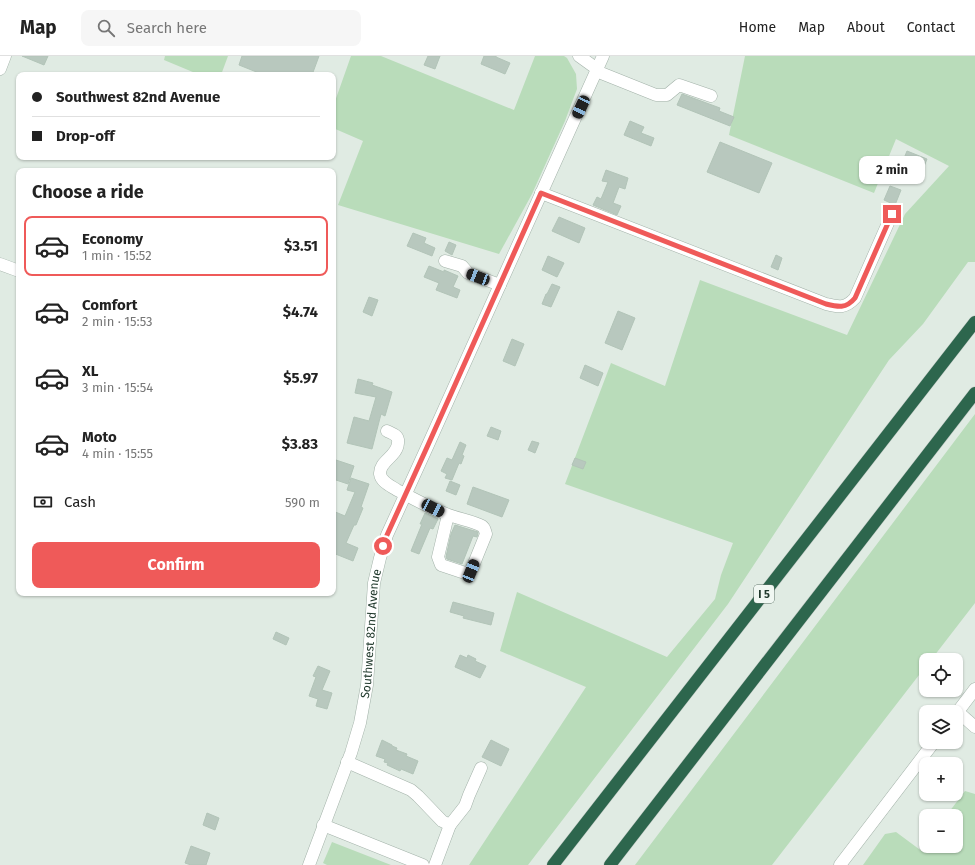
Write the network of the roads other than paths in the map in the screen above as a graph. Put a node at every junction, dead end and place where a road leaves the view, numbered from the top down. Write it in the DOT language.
graph roads {
  1 [pos="5,56"];
  2 [pos="579,56"];
  3 [pos="603,56"];
  4 [pos="0,69"];
  5 [pos="597,70"];
  6 [pos="711,96"];
  7 [pos="541,193"];
  8 [pos="892,214"];
  9 [pos="445,261"];
  10 [pos="0,264"];
  11 [pos="16,270"];
  12 [pos="500,285"];
  13 [pos="975,322"];
  14 [pos="975,393"];
  15 [pos="387,431"];
  16 [pos="406,494"];
  17 [pos="448,515"];
  18 [pos="975,689"];
  19 [pos="963,705"];
  20 [pos="963,717"];
  21 [pos="975,726"];
  22 [pos="929,749"];
  23 [pos="347,762"];
  24 [pos="481,768"];
  25 [pos="323,825"];
  26 [pos="450,826"];
  27 [pos="309,865"];
  28 [pos="424,865"];
  29 [pos="435,865"];
  30 [pos="553,865"];
  31 [pos="610,865"];
  32 [pos="840,865"];
  1 -- 4 [label="street"];
  2 -- 5 [label="street"];
  3 -- 5 [label="street, Southwest 82nd Avenue"];
  5 -- 6 [label="street"];
  5 -- 7 [label="street, Southwest 82nd Avenue"];
  7 -- 8 [label="street"];
  7 -- 12 [label="street, Southwest 82nd Avenue"];
  9 -- 12 [label="street"];
  10 -- 11 [label="street"];
  12 -- 16 [label="street, Southwest 82nd Avenue"];
  13 -- 30 [label="highway, I 5"];
  14 -- 31 [label="highway"];
  15 -- 16 [label="street"];
  16 -- 17 [label="street"];
  16 -- 23 [label="street, Southwest 82nd Avenue"];
  17 -- 17 [label="street"];
  18 -- 19 [label="street"];
  20 -- 21 [label="street"];
  22 -- 32 [label="street"];
  23 -- 25 [label="street, Southwest 82nd Avenue"];
  23 -- 26 [label="street"];
  24 -- 26 [label="street"];
  25 -- 27 [label="street, Southwest 82nd Avenue"];
  25 -- 28 [label="street"];
  26 -- 29 [label="street"];
}
